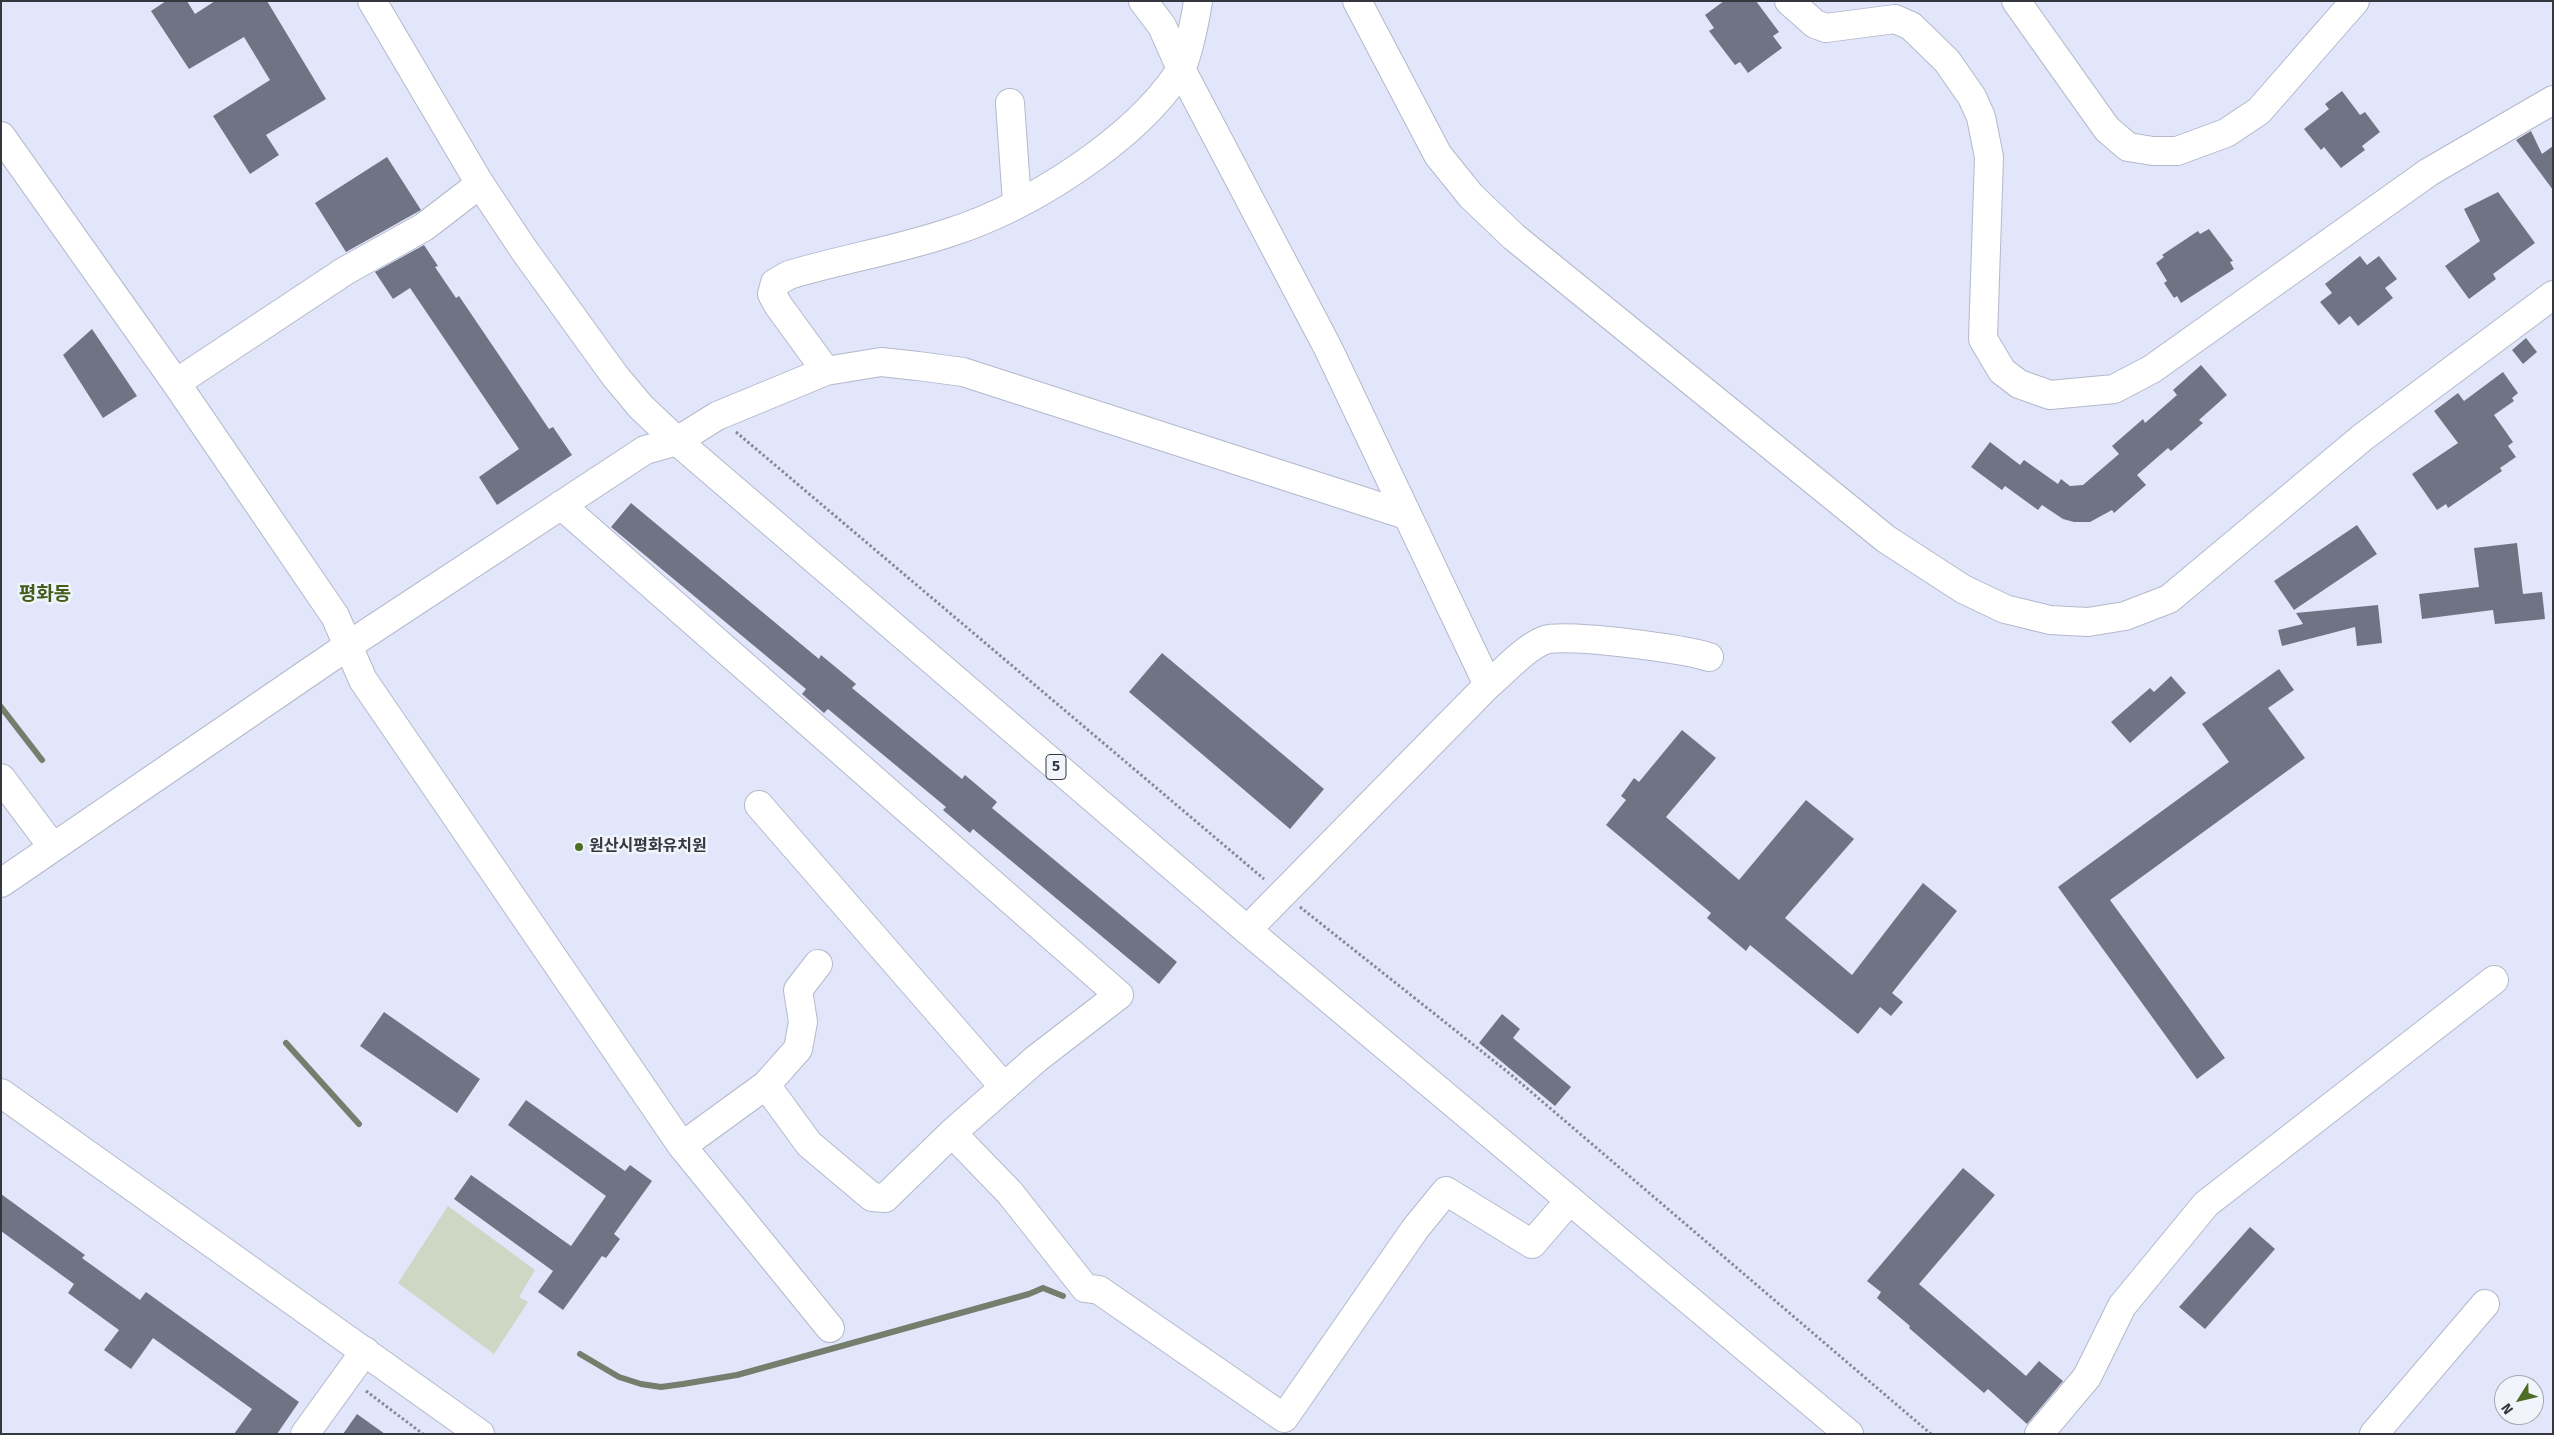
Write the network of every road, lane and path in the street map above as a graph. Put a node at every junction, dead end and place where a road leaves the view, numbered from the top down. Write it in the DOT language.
graph roads {
  1 [pos="372,1"];
  2 [pos="1143,1"];
  3 [pos="1198,1"];
  4 [pos="1357,1"];
  5 [pos="1789,1"];
  6 [pos="2016,1"];
  7 [pos="2355,1"];
  8 [pos="1181,69"];
  9 [pos="2553,100"];
  10 [pos="1010,103"];
  11 [pos="1,136"];
  12 [pos="480,184"];
  13 [pos="1017,203"];
  14 [pos="2553,296"];
  15 [pos="826,371"];
  16 [pos="176,383"];
  17 [pos="717,416"];
  18 [pos="677,441"];
  19 [pos="561,504"];
  20 [pos="1406,515"];
  21 [pos="348,645"];
  22 [pos="1709,657"];
  23 [pos="1488,686"];
  24 [pos="1,778"];
  25 [pos="759,805"];
  26 [pos="52,846"];
  27 [pos="1,882"];
  28 [pos="1268,882"];
  29 [pos="1299,906"];
  30 [pos="1247,930"];
  31 [pos="818,964"];
  32 [pos="2494,980"];
  33 [pos="766,1085"];
  34 [pos="1004,1087"];
  35 [pos="1,1093"];
  36 [pos="952,1133"];
  37 [pos="682,1146"];
  38 [pos="1570,1200"];
  39 [pos="2485,1304"];
  40 [pos="830,1328"];
  41 [pos="365,1351"];
  42 [pos="346,1377"];
  43 [pos="305,1434"];
  44 [pos="423,1434"];
  45 [pos="480,1434"];
  46 [pos="1850,1434"];
  47 [pos="1931,1434"];
  48 [pos="2039,1434"];
  49 [pos="2374,1434"];
  1 -- 12 [label="main road, 5"];
  2 -- 8 [label="main road"];
  3 -- 8 [label="main road"];
  4 -- 14 [label="main road"];
  5 -- 9 [label="main road"];
  6 -- 7 [label="main road"];
  8 -- 13 [label="main road"];
  8 -- 20 [label="main road"];
  10 -- 13 [label="main road"];
  11 -- 16 [label="main road"];
  12 -- 16 [label="main road"];
  12 -- 18 [label="main road, 5"];
  13 -- 15 [label="main road"];
  15 -- 17 [label="main road"];
  15 -- 20 [label="main road"];
  16 -- 21 [label="main road"];
  17 -- 18 [label="main road"];
  17 -- 28 [label="path"];
  18 -- 19 [label="main road"];
  18 -- 30 [label="main road, 5"];
  19 -- 21 [label="main road"];
  19 -- 34 [label="main road"];
  20 -- 23 [label="main road"];
  21 -- 26 [label="main road"];
  21 -- 37 [label="main road"];
  22 -- 23 [label="main road"];
  23 -- 30 [label="main road"];
  24 -- 26 [label="main road"];
  25 -- 34 [label="main road"];
  26 -- 27 [label="main road"];
  29 -- 47 [label="path"];
  30 -- 38 [label="main road, 5"];
  31 -- 33 [label="main road"];
  32 -- 48 [label="main road"];
  33 -- 36 [label="main road"];
  33 -- 37 [label="main road"];
  34 -- 36 [label="main road"];
  35 -- 41 [label="main road"];
  36 -- 38 [label="main road"];
  37 -- 40 [label="main road"];
  38 -- 46 [label="main road, 5"];
  39 -- 49 [label="main road"];
  41 -- 42 [label="main road"];
  41 -- 45 [label="main road"];
  42 -- 43 [label="main road"];
  42 -- 44 [label="path"];
}
